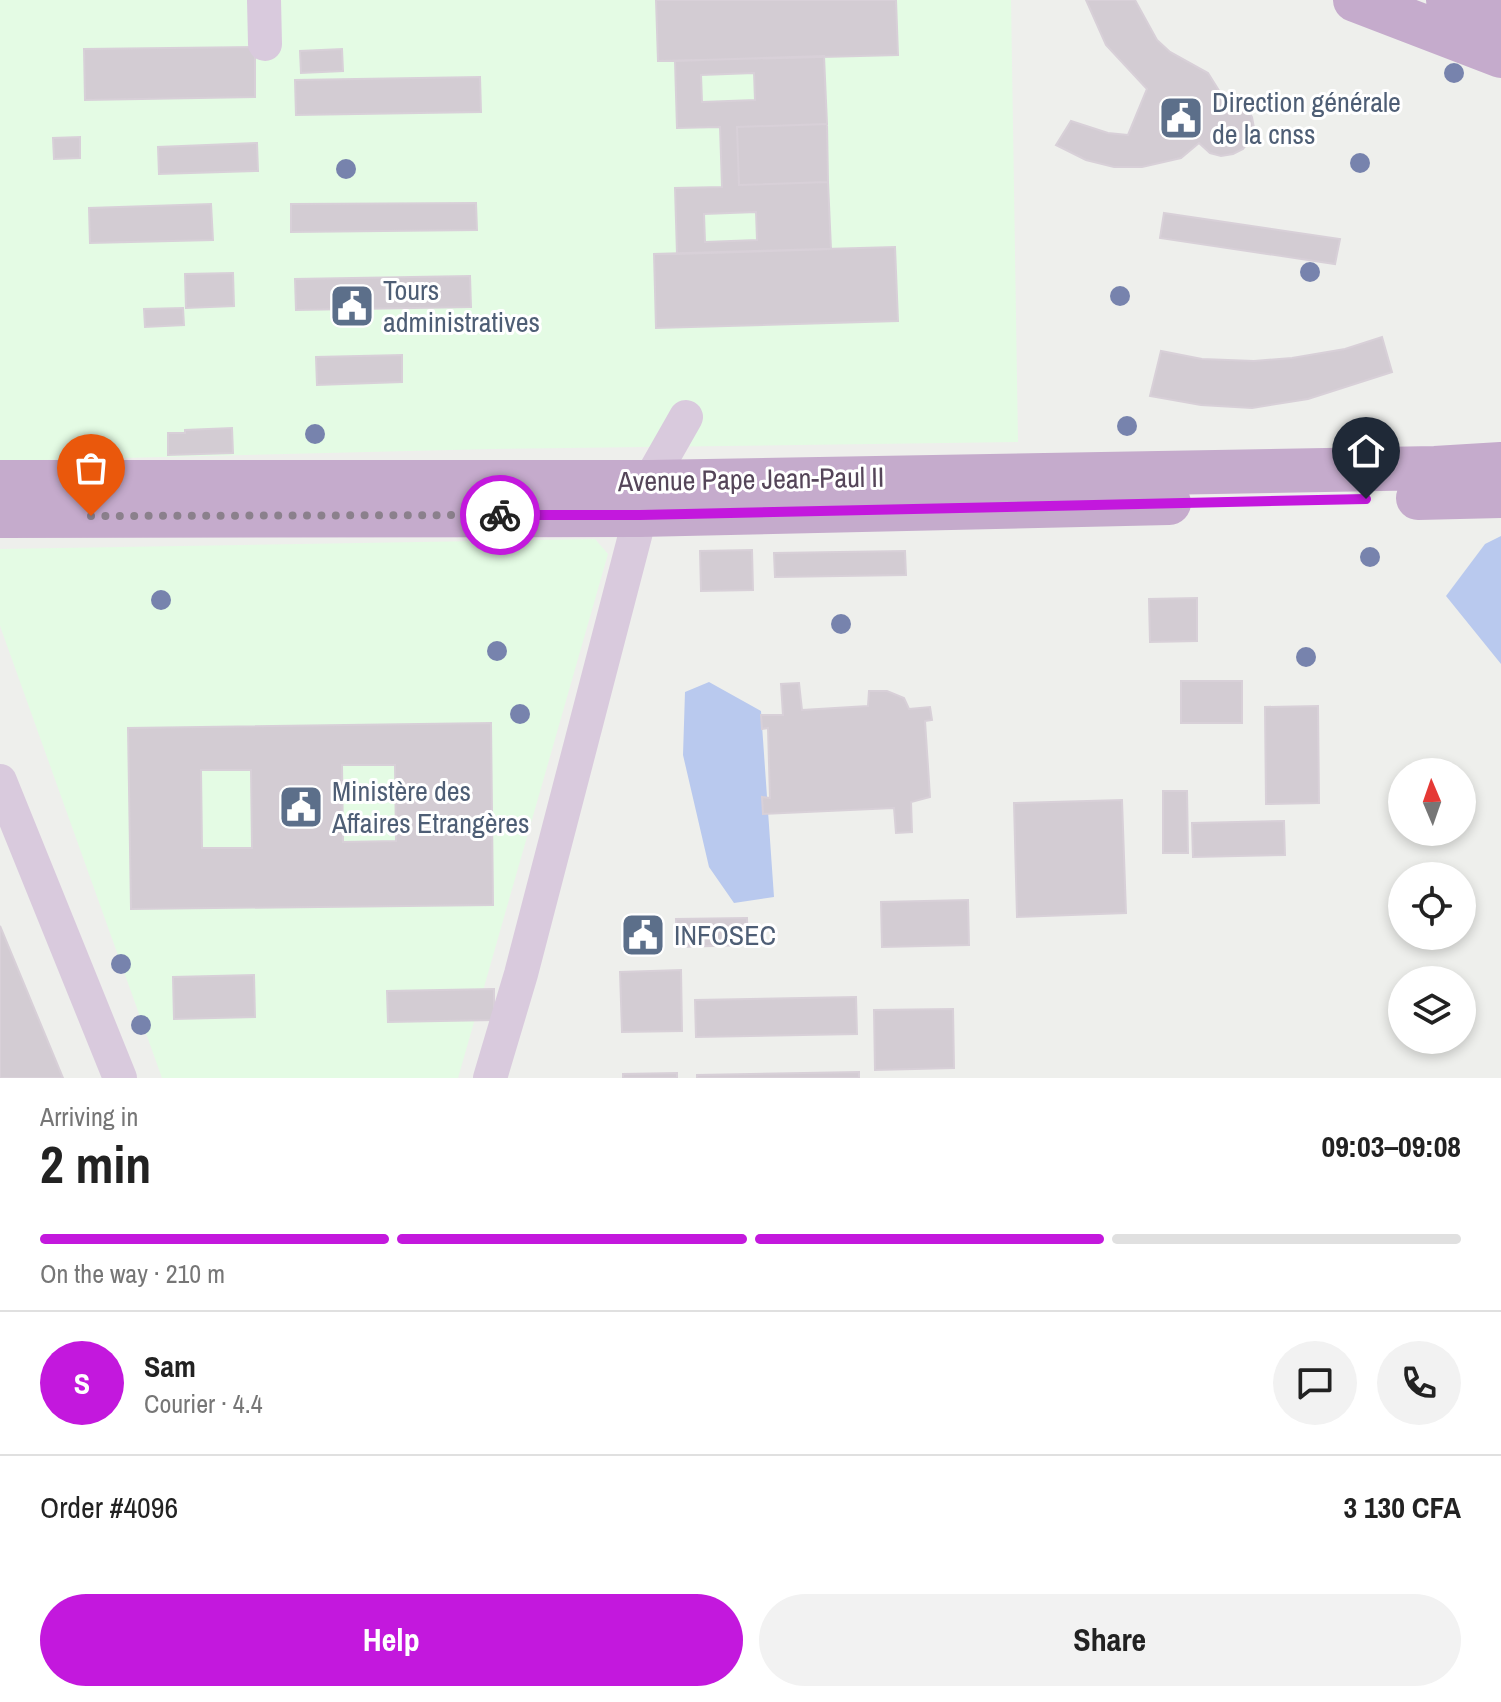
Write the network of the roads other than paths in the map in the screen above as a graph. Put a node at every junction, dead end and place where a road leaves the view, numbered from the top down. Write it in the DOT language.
graph roads {
  1 [pos="264,0"];
  2 [pos="1355,0"];
  3 [pos="1448,0"];
  4 [pos="1501,21"];
  5 [pos="265,44"];
  6 [pos="1501,56"];
  7 [pos="686,417"];
  8 [pos="1501,464"];
  9 [pos="0,482"];
  10 [pos="1501,496"];
  11 [pos="644,498"];
  12 [pos="0,516"];
  13 [pos="0,781"];
  14 [pos="120,1078"];
  15 [pos="490,1078"];
  1 -- 5 [label="street"];
  2 -- 6 [label="main road"];
  3 -- 4 [label="main road"];
  7 -- 11 [label="street"];
  8 -- 11 [label="main road, Avenue Pape Jean-Paul II"];
  9 -- 11 [label="main road, Avenue Pape Jean-Paul II"];
  10 -- 11 [label="main road, Avenue Pape Jean-Paul II"];
  11 -- 12 [label="main road, Avenue Pape Jean-Paul II"];
  11 -- 15 [label="street"];
  13 -- 14 [label="street"];
}
